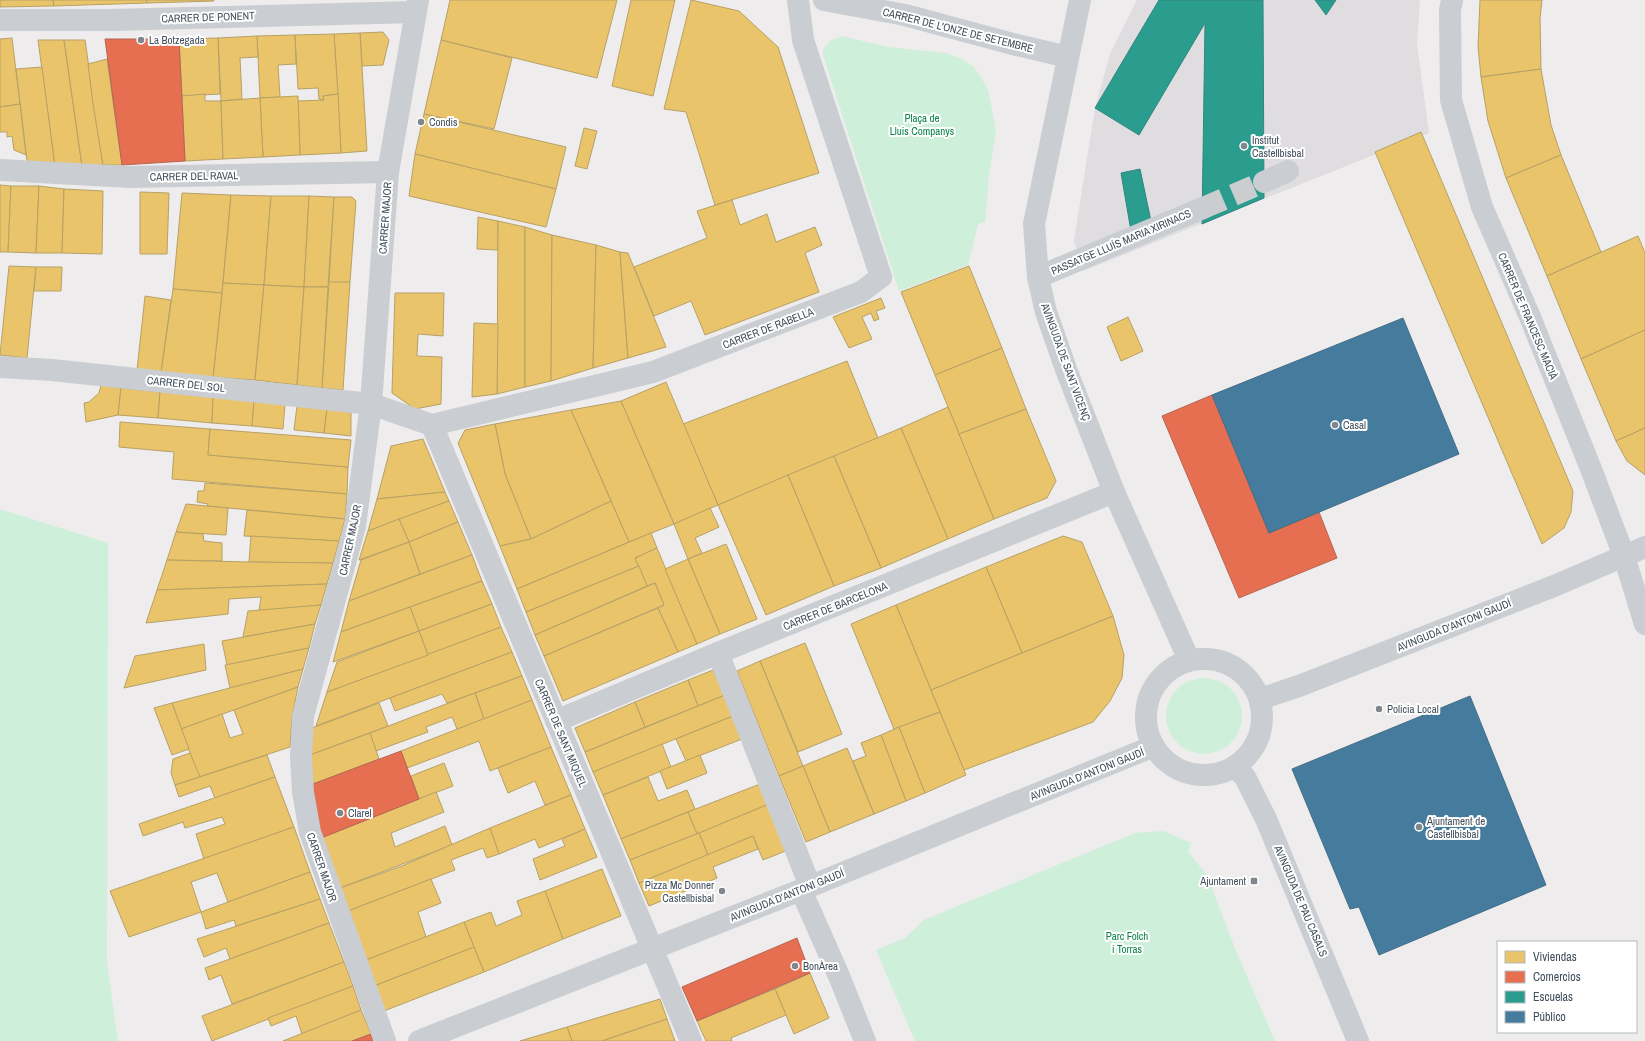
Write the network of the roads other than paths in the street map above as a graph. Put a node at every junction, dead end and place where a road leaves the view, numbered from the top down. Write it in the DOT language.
graph roads {
  1 [pos="798,0"];
  2 [pos="824,0"];
  3 [pos="1080,0"];
  4 [pos="1452,0"];
  5 [pos="416,6"];
  6 [pos="0,20"];
  7 [pos="1068,57"];
  8 [pos="0,170"];
  9 [pos="388,172"];
  10 [pos="1288,172"];
  11 [pos="1264,182"];
  12 [pos="1203,208"];
  13 [pos="1038,277"];
  14 [pos="0,367"];
  15 [pos="371,404"];
  16 [pos="432,425"];
  17 [pos="1114,492"];
  18 [pos="1645,547"];
  19 [pos="1624,556"];
  20 [pos="1645,624"];
  21 [pos="718,653"];
  22 [pos="1189,660"];
  23 [pos="1260,699"];
  24 [pos="556,721"];
  25 [pos="1154,746"];
  26 [pos="1235,766"];
  27 [pos="806,888"];
  28 [pos="652,949"];
  29 [pos="385,1041"];
  30 [pos="418,1041"];
  31 [pos="691,1041"];
  32 [pos="865,1041"];
  33 [pos="1358,1041"];
  1 -- 16 [label="street, CARRER DE RABELLA"];
  2 -- 7 [label="street, CARRER DE L'ONZE DE SETEMBRE"];
  3 -- 7 [label="street, AVINGUDA DE SANT VICENÇ"];
  4 -- 19 [label="street, CARRER DE FRANCESC MACIÀ"];
  5 -- 6 [label="street, CARRER DE PONENT"];
  5 -- 9 [label="street, CARRER MAJOR"];
  7 -- 13 [label="street, AVINGUDA DE SANT VICENÇ"];
  8 -- 9 [label="street, CARRER DEL RAVAL"];
  9 -- 15 [label="street, CARRER MAJOR"];
  10 -- 11 [label="street"];
  12 -- 13 [label="street, PASSATGE LLUÍS MARIA XIRINACS"];
  13 -- 17 [label="street, AVINGUDA DE SANT VICENÇ"];
  14 -- 15 [label="street, CARRER DEL SOL"];
  15 -- 16 [label="street"];
  15 -- 29 [label="street, CARRER MAJOR"];
  16 -- 24 [label="street, CARRER DE SANT MIQUEL"];
  17 -- 21 [label="street, CARRER DE BARCELONA"];
  17 -- 22 [label="street, AVINGUDA DE SANT VICENÇ"];
  18 -- 19 [label="street, AVINGUDA D'ANTONI GAUDÍ"];
  19 -- 20 [label="street, CARRER DE FRANCESC MACIÀ"];
  19 -- 23 [label="street, AVINGUDA D'ANTONI GAUDÍ"];
  21 -- 24 [label="street, CARRER DE BARCELONA"];
  21 -- 27 [label="street"];
  22 -- 23 [label="street"];
  22 -- 25 [label="street"];
  23 -- 26 [label="street"];
  24 -- 28 [label="street, CARRER DE SANT MIQUEL"];
  25 -- 26 [label="street"];
  25 -- 27 [label="street, AVINGUDA D'ANTONI GAUDÍ"];
  26 -- 33 [label="street, AVINGUDA DE PAU CASALS"];
  27 -- 28 [label="street, AVINGUDA D'ANTONI GAUDÍ"];
  27 -- 32 [label="street"];
  28 -- 30 [label="street, AVINGUDA D'ANTONI GAUDÍ"];
  28 -- 31 [label="street, CARRER DE SANT MIQUEL"];
}
